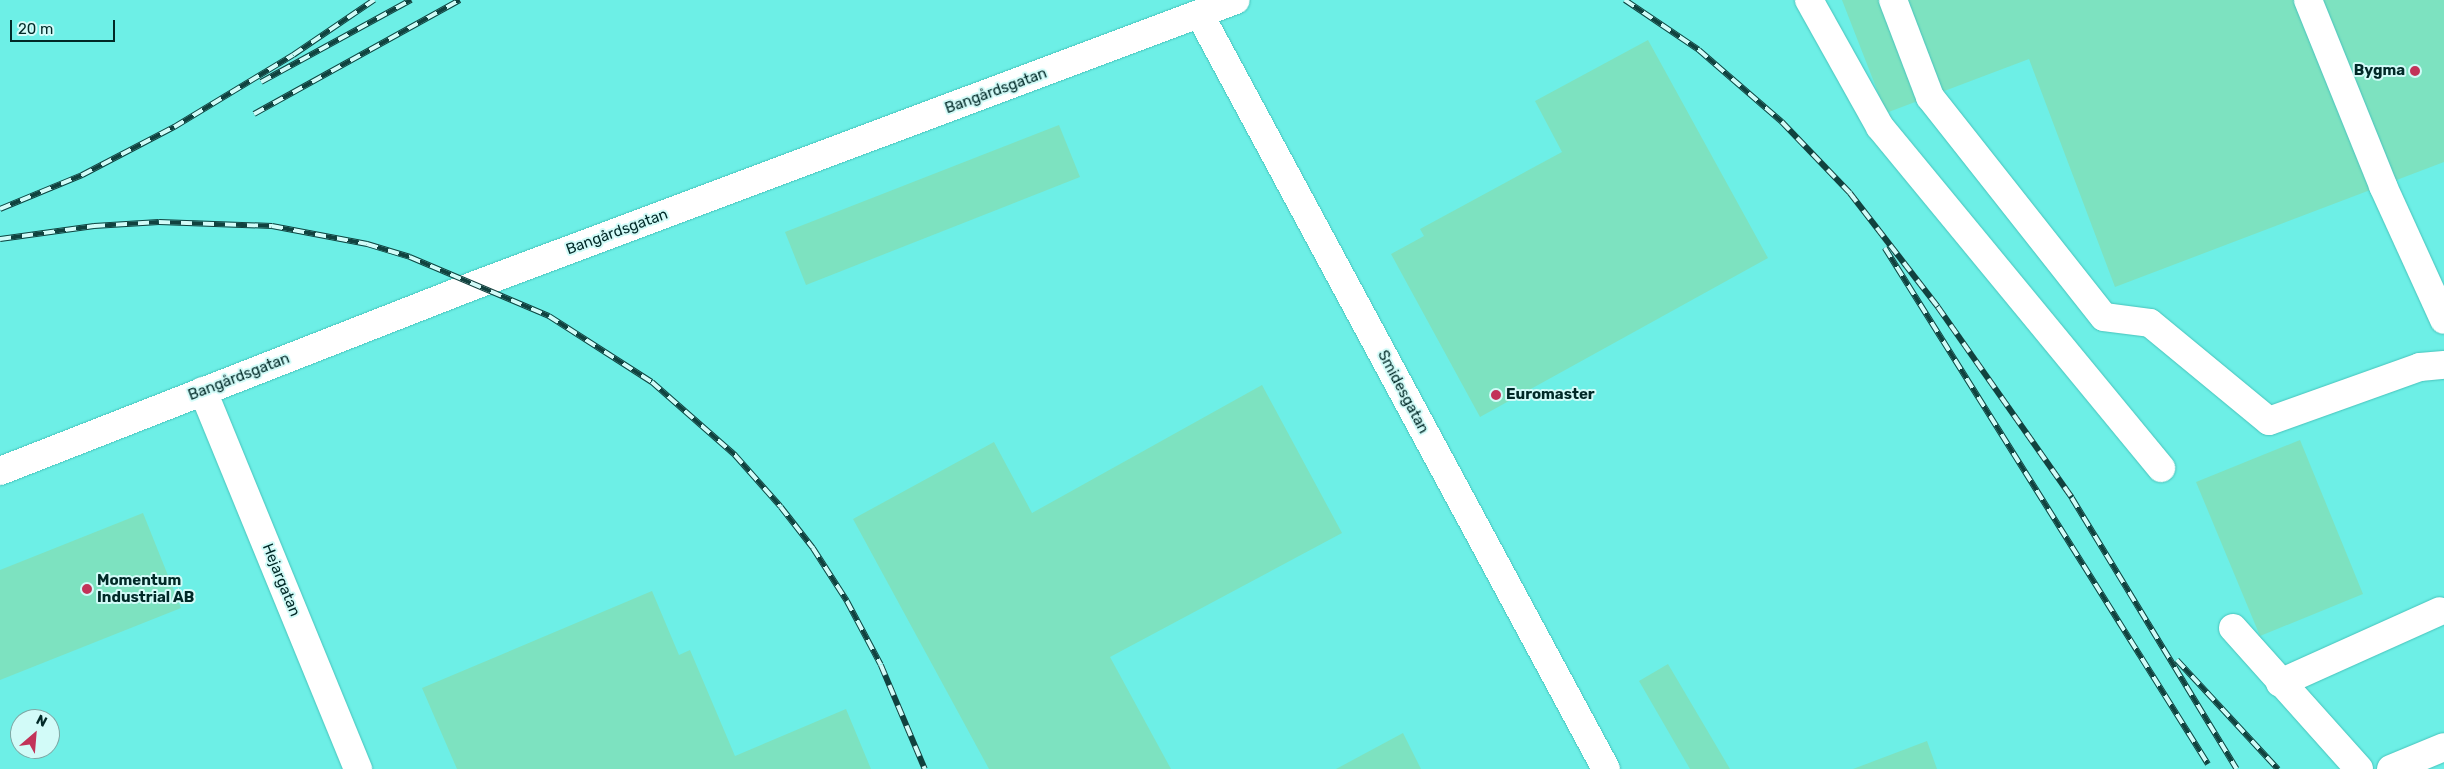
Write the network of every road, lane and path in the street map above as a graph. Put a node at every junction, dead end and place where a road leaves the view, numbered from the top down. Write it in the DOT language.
graph roads {
  1 [pos="1236,0"];
  2 [pos="1809,0"];
  3 [pos="1894,0"];
  4 [pos="2308,0"];
  5 [pos="1200,15"];
  6 [pos="2444,320"];
  7 [pos="2444,365"];
  8 [pos="203,391"];
  9 [pos="2160,468"];
  10 [pos="0,471"];
  11 [pos="2440,611"];
  12 [pos="2233,628"];
  13 [pos="2280,682"];
  14 [pos="2444,747"];
  15 [pos="358,769"];
  16 [pos="1606,769"];
  17 [pos="2359,769"];
  18 [pos="2391,769"];
  1 -- 5 [label="street, Bangårdsgatan"];
  2 -- 9 [label="street"];
  3 -- 7 [label="street"];
  4 -- 6 [label="street"];
  5 -- 8 [label="street, Bangårdsgatan"];
  5 -- 16 [label="street, Smidesgatan"];
  8 -- 10 [label="street, Bangårdsgatan"];
  8 -- 15 [label="street, Hejargatan"];
  11 -- 13 [label="street"];
  12 -- 13 [label="street"];
  13 -- 17 [label="street"];
  14 -- 18 [label="street"];
}
